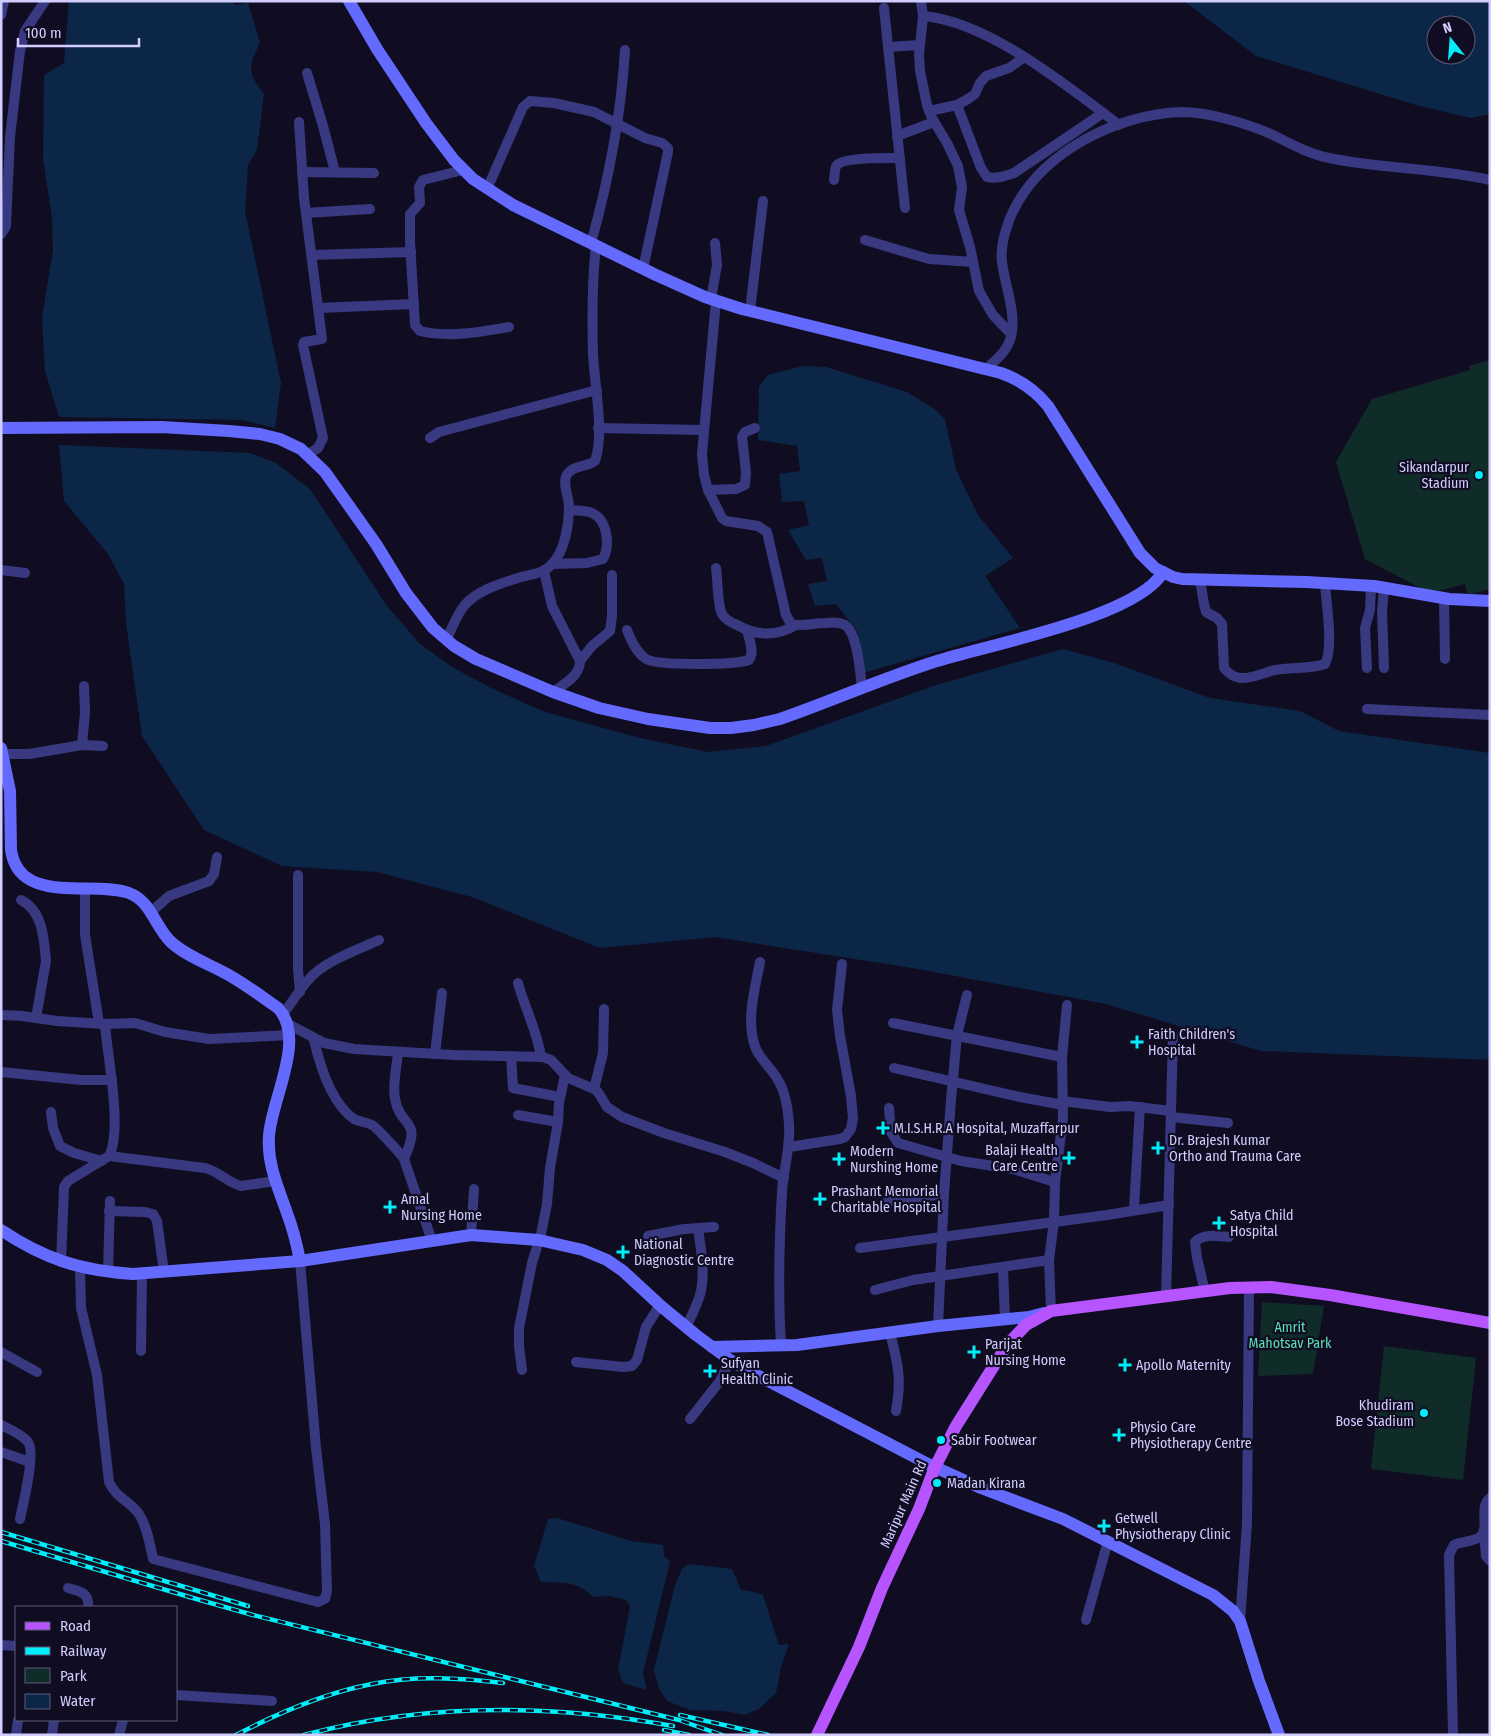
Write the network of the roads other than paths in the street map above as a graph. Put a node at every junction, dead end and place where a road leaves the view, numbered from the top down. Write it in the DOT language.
graph roads {
  1 [pos="4,1"];
  2 [pos="45,1"];
  3 [pos="349,1"];
  4 [pos="921,1"];
  5 [pos="884,8"];
  6 [pos="1,15"];
  7 [pos="922,16"];
  8 [pos="919,45"];
  9 [pos="888,47"];
  10 [pos="625,50"];
  11 [pos="1023,58"];
  12 [pos="307,73"];
  13 [pos="957,105"];
  14 [pos="929,111"];
  15 [pos="1103,113"];
  16 [pos="299,122"];
  17 [pos="934,122"];
  18 [pos="618,123"];
  19 [pos="1119,124"];
  20 [pos="897,136"];
  21 [pos="5,137"];
  22 [pos="900,158"];
  23 [pos="463,170"];
  24 [pos="302,172"];
  25 [pos="335,172"];
  26 [pos="374,173"];
  27 [pos="834,180"];
  28 [pos="1490,180"];
  29 [pos="487,189"];
  30 [pos="763,201"];
  31 [pos="905,208"];
  32 [pos="370,209"];
  33 [pos="306,213"];
  34 [pos="1,234"];
  35 [pos="865,240"];
  36 [pos="715,243"];
  37 [pos="594,244"];
  38 [pos="411,252"];
  39 [pos="312,255"];
  40 [pos="973,262"];
  41 [pos="643,268"];
  42 [pos="714,300"];
  43 [pos="414,304"];
  44 [pos="319,308"];
  45 [pos="750,311"];
  46 [pos="509,327"];
  47 [pos="1011,334"];
  48 [pos="986,369"];
  49 [pos="597,390"];
  50 [pos="1,428"];
  51 [pos="598,428"];
  52 [pos="755,428"];
  53 [pos="703,430"];
  54 [pos="430,438"];
  55 [pos="307,455"];
  56 [pos="708,490"];
  57 [pos="569,510"];
  58 [pos="548,568"];
  59 [pos="716,568"];
  60 [pos="1,570"];
  61 [pos="1163,572"];
  62 [pos="25,573"];
  63 [pos="612,575"];
  64 [pos="1200,580"];
  65 [pos="1325,583"];
  66 [pos="1378,587"];
  67 [pos="1444,598"];
  68 [pos="1490,602"];
  69 [pos="796,625"];
  70 [pos="627,630"];
  71 [pos="747,630"];
  72 [pos="446,640"];
  73 [pos="1445,659"];
  74 [pos="580,660"];
  75 [pos="1367,668"];
  76 [pos="1384,668"];
  77 [pos="84,686"];
  78 [pos="862,688"];
  79 [pos="553,692"];
  80 [pos="1367,709"];
  81 [pos="1490,714"];
  82 [pos="82,745"];
  83 [pos="103,746"];
  84 [pos="2,752"];
  85 [pos="6,842"];
  86 [pos="217,857"];
  87 [pos="298,875"];
  88 [pos="85,889"];
  89 [pos="21,900"];
  90 [pos="150,913"];
  91 [pos="378,940"];
  92 [pos="760,962"];
  93 [pos="842,964"];
  94 [pos="518,983"];
  95 [pos="300,992"];
  96 [pos="442,993"];
  97 [pos="967,995"];
  98 [pos="1067,1006"];
  99 [pos="604,1009"];
  100 [pos="1,1015"];
  101 [pos="36,1018"];
  102 [pos="102,1023"];
  103 [pos="893,1023"];
  104 [pos="287,1024"];
  105 [pos="957,1035"];
  106 [pos="1173,1036"];
  107 [pos="314,1040"];
  108 [pos="398,1052"];
  109 [pos="435,1054"];
  110 [pos="511,1056"];
  111 [pos="541,1057"];
  112 [pos="1062,1057"];
  113 [pos="894,1068"];
  114 [pos="1,1072"];
  115 [pos="565,1074"];
  116 [pos="112,1080"];
  117 [pos="954,1082"];
  118 [pos="594,1089"];
  119 [pos="560,1097"];
  120 [pos="1063,1103"];
  121 [pos="1140,1107"];
  122 [pos="890,1108"];
  123 [pos="51,1112"];
  124 [pos="1171,1114"];
  125 [pos="518,1115"];
  126 [pos="558,1122"];
  127 [pos="1228,1123"];
  128 [pos="788,1147"];
  129 [pos="947,1157"];
  130 [pos="106,1158"];
  131 [pos="404,1159"];
  132 [pos="784,1178"];
  133 [pos="275,1182"];
  134 [pos="1055,1182"];
  135 [pos="474,1189"];
  136 [pos="944,1194"];
  137 [pos="886,1202"];
  138 [pos="1170,1205"];
  139 [pos="1134,1209"];
  140 [pos="1054,1221"];
  141 [pos="714,1227"];
  142 [pos="698,1229"];
  143 [pos="1,1230"];
  144 [pos="471,1235"];
  145 [pos="648,1236"];
  146 [pos="942,1236"];
  147 [pos="1229,1237"];
  148 [pos="539,1240"];
  149 [pos="432,1241"];
  150 [pos="860,1248"];
  151 [pos="1049,1260"];
  152 [pos="300,1261"];
  153 [pos="61,1262"];
  154 [pos="80,1268"];
  155 [pos="1003,1268"];
  156 [pos="108,1272"];
  157 [pos="164,1272"];
  158 [pos="142,1273"];
  159 [pos="940,1277"];
  160 [pos="1249,1287"];
  161 [pos="875,1290"];
  162 [pos="1205,1292"];
  163 [pos="1166,1297"];
  164 [pos="660,1305"];
  165 [pos="1051,1311"];
  166 [pos="1005,1319"];
  167 [pos="1490,1323"];
  168 [pos="938,1326"];
  169 [pos="686,1327"];
  170 [pos="890,1333"];
  171 [pos="781,1345"];
  172 [pos="712,1347"];
  173 [pos="141,1351"];
  174 [pos="1,1352"];
  175 [pos="730,1360"];
  176 [pos="576,1362"];
  177 [pos="522,1370"];
  178 [pos="37,1372"];
  179 [pos="896,1411"];
  180 [pos="690,1419"];
  181 [pos="1,1425"];
  182 [pos="1,1452"];
  183 [pos="30,1462"];
  184 [pos="936,1468"];
  185 [pos="1490,1498"];
  186 [pos="20,1520"];
  187 [pos="1484,1532"];
  188 [pos="1108,1541"];
  189 [pos="1490,1561"];
  190 [pos="68,1588"];
  191 [pos="88,1606"];
  192 [pos="1086,1620"];
  193 [pos="1240,1621"];
  194 [pos="1,1646"];
  195 [pos="15,1646"];
  196 [pos="178,1694"];
  197 [pos="272,1701"];
  198 [pos="18,1721"];
  199 [pos="54,1721"];
  200 [pos="123,1721"];
  201 [pos="16,1735"];
  202 [pos="52,1735"];
  203 [pos="119,1735"];
  204 [pos="817,1735"];
  205 [pos="1279,1735"];
  206 [pos="1453,1735"];
  1 -- 6 [label="street"];
  2 -- 21 [label="street"];
  3 -- 23 [label="street"];
  4 -- 7 [label="street"];
  5 -- 9 [label="street"];
  7 -- 8 [label="street"];
  7 -- 11 [label="street"];
  8 -- 9 [label="street"];
  8 -- 14 [label="street"];
  9 -- 20 [label="street"];
  10 -- 18 [label="street"];
  11 -- 13 [label="street"];
  11 -- 15 [label="street"];
  12 -- 25 [label="street"];
  13 -- 14 [label="street"];
  13 -- 15 [label="street"];
  14 -- 17 [label="street"];
  15 -- 19 [label="street"];
  16 -- 24 [label="street"];
  17 -- 20 [label="street"];
  17 -- 40 [label="street"];
  18 -- 29 [label="street"];
  18 -- 37 [label="street"];
  18 -- 41 [label="street"];
  19 -- 28 [label="street"];
  19 -- 47 [label="street"];
  20 -- 22 [label="street"];
  21 -- 34 [label="street"];
  22 -- 27 [label="street"];
  22 -- 31 [label="street"];
  23 -- 29 [label="street"];
  23 -- 38 [label="street"];
  24 -- 25 [label="street"];
  24 -- 33 [label="street"];
  25 -- 26 [label="street"];
  29 -- 37 [label="street"];
  30 -- 45 [label="street"];
  32 -- 33 [label="street"];
  33 -- 39 [label="street"];
  35 -- 40 [label="street"];
  36 -- 42 [label="street"];
  37 -- 41 [label="street"];
  37 -- 49 [label="street"];
  38 -- 39 [label="street"];
  38 -- 43 [label="street"];
  39 -- 44 [label="street"];
  40 -- 47 [label="street"];
  41 -- 42 [label="street"];
  42 -- 45 [label="street"];
  42 -- 53 [label="street"];
  43 -- 44 [label="street"];
  43 -- 46 [label="street"];
  44 -- 55 [label="street"];
  45 -- 48 [label="street"];
  47 -- 48 [label="street"];
  48 -- 61 [label="street"];
  49 -- 51 [label="street"];
  49 -- 54 [label="street"];
  50 -- 55 [label="street"];
  51 -- 53 [label="street"];
  51 -- 57 [label="street"];
  52 -- 56 [label="street"];
  53 -- 56 [label="street"];
  55 -- 72 [label="street"];
  56 -- 69 [label="street"];
  57 -- 58 [label="street"];
  57 -- 58 [label="street"];
  58 -- 72 [label="street"];
  58 -- 74 [label="street"];
  59 -- 71 [label="street"];
  60 -- 62 [label="street"];
  61 -- 64 [label="street"];
  61 -- 78 [label="street"];
  63 -- 74 [label="street"];
  64 -- 65 [label="street"];
  64 -- 65 [label="street"];
  65 -- 66 [label="street"];
  66 -- 67 [label="street"];
  66 -- 75 [label="street"];
  66 -- 76 [label="street"];
  67 -- 68 [label="street"];
  67 -- 73 [label="street"];
  69 -- 71 [label="street"];
  69 -- 78 [label="street"];
  70 -- 71 [label="street"];
  72 -- 79 [label="street"];
  74 -- 79 [label="street"];
  77 -- 82 [label="street"];
  78 -- 79 [label="street"];
  80 -- 81 [label="street"];
  82 -- 83 [label="street"];
  82 -- 84 [label="street"];
  84 -- 85 [label="street"];
  85 -- 88 [label="street"];
  86 -- 90 [label="street"];
  87 -- 95 [label="street"];
  88 -- 90 [label="street"];
  88 -- 102 [label="street"];
  89 -- 101 [label="street"];
  90 -- 104 [label="street"];
  91 -- 95 [label="street"];
  92 -- 128 [label="street"];
  93 -- 128 [label="street"];
  94 -- 111 [label="street"];
  95 -- 104 [label="street"];
  96 -- 109 [label="street"];
  97 -- 105 [label="street"];
  98 -- 112 [label="street"];
  99 -- 118 [label="street"];
  100 -- 101 [label="street"];
  101 -- 102 [label="street"];
  102 -- 104 [label="street"];
  102 -- 116 [label="street"];
  103 -- 105 [label="street"];
  104 -- 107 [label="street"];
  104 -- 133 [label="street"];
  105 -- 112 [label="street"];
  105 -- 117 [label="street"];
  106 -- 124 [label="street"];
  107 -- 108 [label="street"];
  107 -- 131 [label="street"];
  108 -- 109 [label="street"];
  108 -- 131 [label="street"];
  109 -- 110 [label="street"];
  110 -- 111 [label="street"];
  110 -- 119 [label="street"];
  111 -- 115 [label="street"];
  112 -- 120 [label="street"];
  113 -- 117 [label="street"];
  114 -- 116 [label="street"];
  115 -- 118 [label="street"];
  115 -- 119 [label="street"];
  116 -- 130 [label="street"];
  117 -- 120 [label="street"];
  117 -- 129 [label="street"];
  118 -- 132 [label="street"];
  119 -- 126 [label="street"];
  120 -- 121 [label="street"];
  120 -- 134 [label="street"];
  121 -- 124 [label="street"];
  121 -- 139 [label="street"];
  122 -- 129 [label="street"];
  123 -- 130 [label="street"];
  124 -- 127 [label="street"];
  124 -- 138 [label="street"];
  125 -- 126 [label="street"];
  126 -- 148 [label="street"];
  128 -- 132 [label="street"];
  129 -- 134 [label="street"];
  129 -- 136 [label="street"];
  130 -- 133 [label="street"];
  130 -- 153 [label="street"];
  131 -- 149 [label="street"];
  132 -- 171 [label="street"];
  133 -- 152 [label="street"];
  134 -- 140 [label="street"];
  135 -- 144 [label="street"];
  136 -- 137 [label="street"];
  136 -- 146 [label="street"];
  138 -- 139 [label="street"];
  138 -- 163 [label="street"];
  139 -- 140 [label="street"];
  140 -- 146 [label="street"];
  140 -- 151 [label="street"];
  141 -- 142 [label="street"];
  142 -- 145 [label="street"];
  142 -- 169 [label="street"];
  143 -- 153 [label="street"];
  144 -- 148 [label="street"];
  144 -- 149 [label="street"];
  146 -- 150 [label="street"];
  146 -- 159 [label="street"];
  147 -- 162 [label="street"];
  148 -- 164 [label="street"];
  148 -- 177 [label="street"];
  149 -- 152 [label="street"];
  151 -- 155 [label="street"];
  151 -- 165 [label="street"];
  152 -- 154 [label="street"];
  152 -- 157 [label="street"];
  153 -- 154 [label="street"];
  154 -- 156 [label="street"];
  155 -- 159 [label="street"];
  155 -- 166 [label="street"];
  156 -- 157 [label="street"];
  156 -- 158 [label="street"];
  157 -- 158 [label="street"];
  158 -- 173 [label="street"];
  159 -- 161 [label="street"];
  159 -- 168 [label="street"];
  160 -- 162 [label="main road"];
  160 -- 167 [label="main road"];
  160 -- 193 [label="street"];
  162 -- 163 [label="main road"];
  163 -- 165 [label="main road"];
  164 -- 169 [label="street"];
  164 -- 176 [label="street"];
  165 -- 166 [label="street"];
  165 -- 184 [label="main road, Maripur Main Rd"];
  166 -- 168 [label="street"];
  168 -- 170 [label="street"];
  169 -- 172 [label="street"];
  170 -- 171 [label="street"];
  170 -- 179 [label="street"];
  171 -- 172 [label="street"];
  172 -- 175 [label="street"];
  174 -- 178 [label="street"];
  175 -- 180 [label="street"];
  175 -- 184 [label="street"];
  181 -- 183 [label="street"];
  182 -- 183 [label="street"];
  183 -- 186 [label="street"];
  184 -- 188 [label="street"];
  184 -- 204 [label="main road, Maripur Main Rd"];
  185 -- 187 [label="street"];
  187 -- 189 [label="street"];
  187 -- 206 [label="street"];
  188 -- 192 [label="street"];
  188 -- 193 [label="street"];
  190 -- 191 [label="street"];
  193 -- 205 [label="street"];
  194 -- 195 [label="street"];
  196 -- 197 [label="street"];
  198 -- 201 [label="street"];
  199 -- 202 [label="street"];
  200 -- 203 [label="street"];
}
